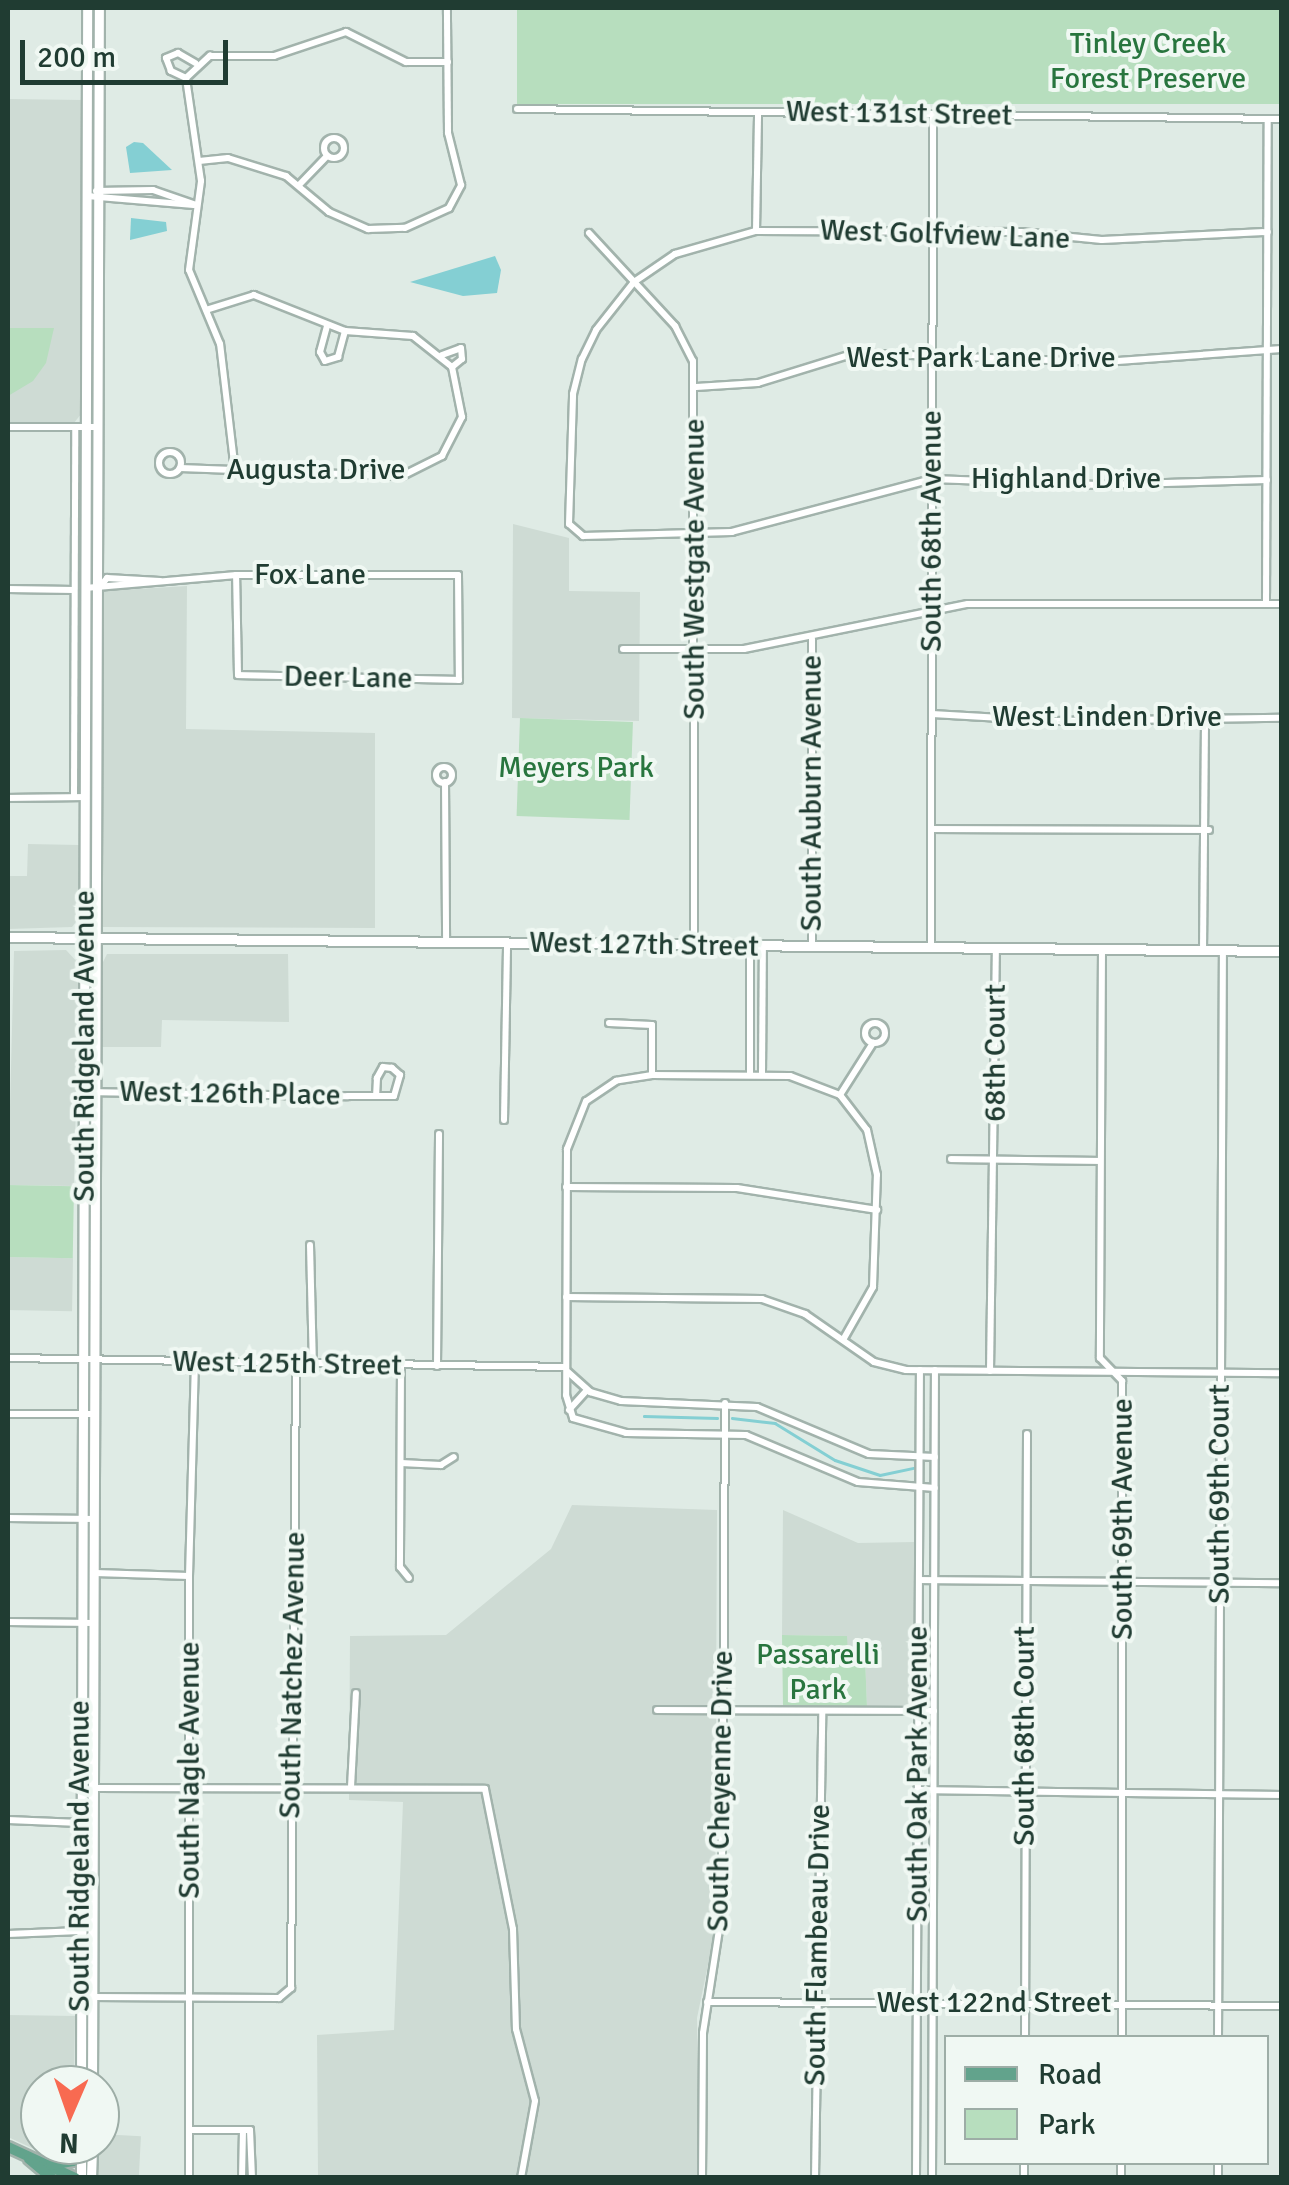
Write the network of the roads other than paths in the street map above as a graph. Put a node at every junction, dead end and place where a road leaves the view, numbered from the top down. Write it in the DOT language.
graph roads {
  1 [pos="87,8"];
  2 [pos="99,8"];
  3 [pos="447,8"];
  4 [pos="448,62"];
  5 [pos="194,63"];
  6 [pos="186,78"];
  7 [pos="517,109"];
  8 [pos="758,113"];
  9 [pos="933,114"];
  10 [pos="1268,119"];
  11 [pos="1282,119"];
  12 [pos="327,156"];
  13 [pos="200,161"];
  14 [pos="300,184"];
  15 [pos="100,190"];
  16 [pos="87,196"];
  17 [pos="100,202"];
  18 [pos="196,205"];
  19 [pos="756,230"];
  20 [pos="589,232"];
  21 [pos="933,232"];
  22 [pos="1268,232"];
  23 [pos="634,282"];
  24 [pos="206,310"];
  25 [pos="327,326"];
  26 [pos="346,331"];
  27 [pos="1269,349"];
  28 [pos="1282,349"];
  29 [pos="442,354"];
  30 [pos="932,355"];
  31 [pos="452,367"];
  32 [pos="696,387"];
  33 [pos="8,427"];
  34 [pos="99,427"];
  35 [pos="80,428"];
  36 [pos="180,468"];
  37 [pos="234,471"];
  38 [pos="932,479"];
  39 [pos="1266,480"];
  40 [pos="698,533"];
  41 [pos="574,534"];
  42 [pos="236,575"];
  43 [pos="99,588"];
  44 [pos="8,589"];
  45 [pos="79,589"];
  46 [pos="1266,604"];
  47 [pos="1282,604"];
  48 [pos="932,608"];
  49 [pos="812,639"];
  50 [pos="623,649"];
  51 [pos="695,650"];
  52 [pos="459,680"];
  53 [pos="932,714"];
  54 [pos="1205,718"];
  55 [pos="1282,718"];
  56 [pos="445,782"];
  57 [pos="79,796"];
  58 [pos="8,798"];
  59 [pos="932,830"];
  60 [pos="1209,830"];
  61 [pos="8,938"];
  62 [pos="85,938"];
  63 [pos="97,938"];
  64 [pos="446,942"];
  65 [pos="507,943"];
  66 [pos="694,945"];
  67 [pos="750,946"];
  68 [pos="763,946"];
  69 [pos="812,946"];
  70 [pos="931,948"];
  71 [pos="996,948"];
  72 [pos="1102,950"];
  73 [pos="1203,950"];
  74 [pos="1223,951"];
  75 [pos="1282,952"];
  76 [pos="609,1024"];
  77 [pos="874,1043"];
  78 [pos="652,1075"];
  79 [pos="750,1075"];
  80 [pos="762,1075"];
  81 [pos="84,1092"];
  82 [pos="97,1092"];
  83 [pos="840,1095"];
  84 [pos="376,1096"];
  85 [pos="504,1120"];
  86 [pos="439,1134"];
  87 [pos="996,1158"];
  88 [pos="951,1159"];
  89 [pos="1100,1162"];
  90 [pos="566,1187"];
  91 [pos="877,1210"];
  92 [pos="310,1246"];
  93 [pos="566,1298"];
  94 [pos="844,1340"];
  95 [pos="8,1358"];
  96 [pos="82,1360"];
  97 [pos="96,1360"];
  98 [pos="196,1362"];
  99 [pos="296,1362"];
  100 [pos="313,1364"];
  101 [pos="401,1366"];
  102 [pos="437,1366"];
  103 [pos="567,1369"];
  104 [pos="920,1370"];
  105 [pos="934,1370"];
  106 [pos="990,1371"];
  107 [pos="1114,1372"];
  108 [pos="1219,1373"];
  109 [pos="1282,1374"];
  110 [pos="588,1391"];
  111 [pos="724,1402"];
  112 [pos="568,1410"];
  113 [pos="8,1414"];
  114 [pos="82,1414"];
  115 [pos="96,1414"];
  116 [pos="724,1433"];
  117 [pos="1027,1434"];
  118 [pos="454,1456"];
  119 [pos="935,1457"];
  120 [pos="918,1458"];
  121 [pos="400,1463"];
  122 [pos="918,1488"];
  123 [pos="935,1488"];
  124 [pos="8,1518"];
  125 [pos="82,1519"];
  126 [pos="95,1519"];
  127 [pos="95,1573"];
  128 [pos="188,1576"];
  129 [pos="409,1578"];
  130 [pos="919,1580"];
  131 [pos="934,1580"];
  132 [pos="1025,1581"];
  133 [pos="1124,1582"];
  134 [pos="1220,1583"];
  135 [pos="1282,1584"];
  136 [pos="8,1622"];
  137 [pos="80,1623"];
  138 [pos="94,1623"];
  139 [pos="356,1692"];
  140 [pos="724,1709"];
  141 [pos="657,1710"];
  142 [pos="822,1712"];
  143 [pos="917,1712"];
  144 [pos="934,1712"];
  145 [pos="81,1788"];
  146 [pos="94,1788"];
  147 [pos="352,1788"];
  148 [pos="191,1790"];
  149 [pos="917,1790"];
  150 [pos="934,1790"];
  151 [pos="293,1791"];
  152 [pos="1026,1792"];
  153 [pos="1122,1793"];
  154 [pos="1219,1794"];
  155 [pos="1282,1795"];
  156 [pos="8,1820"];
  157 [pos="80,1823"];
  158 [pos="80,1931"];
  159 [pos="8,1934"];
  160 [pos="79,1997"];
  161 [pos="92,1997"];
  162 [pos="190,1998"];
  163 [pos="707,2002"];
  164 [pos="815,2002"];
  165 [pos="917,2004"];
  166 [pos="933,2004"];
  167 [pos="1024,2004"];
  168 [pos="1122,2004"];
  169 [pos="1218,2005"];
  170 [pos="1282,2006"];
  171 [pos="1024,2035"];
  172 [pos="1122,2035"];
  173 [pos="1218,2035"];
  174 [pos="81,2065"];
  175 [pos="92,2065"];
  176 [pos="189,2130"];
  177 [pos="243,2132"];
  178 [pos="52,2165"];
  179 [pos="78,2178"];
  180 [pos="189,2178"];
  181 [pos="242,2178"];
  182 [pos="252,2178"];
  183 [pos="521,2178"];
  184 [pos="702,2178"];
  185 [pos="815,2178"];
  186 [pos="916,2178"];
  187 [pos="932,2178"];
  1 -- 16 [label="main road, South Ridgeland Avenue"];
  2 -- 15 [label="main road, South Ridgeland Avenue"];
  3 -- 4 [label="street"];
  4 -- 5 [label="street"];
  4 -- 14 [label="street"];
  5 -- 6 [label="street"];
  5 -- 6 [label="street"];
  6 -- 13 [label="street"];
  7 -- 8 [label="street, West 131st Street"];
  8 -- 9 [label="street, West 131st Street"];
  8 -- 19 [label="street"];
  9 -- 10 [label="street, West 131st Street"];
  9 -- 21 [label="street, South 68th Avenue"];
  10 -- 11 [label="street, West 131st Street"];
  10 -- 22 [label="street"];
  12 -- 14 [label="street"];
  13 -- 14 [label="street"];
  13 -- 18 [label="street"];
  15 -- 16 [label="street"];
  15 -- 17 [label="main road, South Ridgeland Avenue"];
  15 -- 18 [label="street"];
  16 -- 17 [label="street"];
  16 -- 35 [label="main road, South Ridgeland Avenue"];
  17 -- 18 [label="street"];
  17 -- 34 [label="main road, South Ridgeland Avenue"];
  18 -- 24 [label="street"];
  19 -- 21 [label="street, West Golfview Lane"];
  19 -- 23 [label="street, West Golfview Lane"];
  20 -- 23 [label="street, South Westgate Avenue"];
  21 -- 22 [label="street, West Golfview Lane"];
  21 -- 30 [label="street, South 68th Avenue"];
  22 -- 27 [label="street"];
  23 -- 32 [label="street, South Westgate Avenue"];
  23 -- 41 [label="street, West Golfview Lane"];
  24 -- 25 [label="street, Augusta Drive"];
  24 -- 37 [label="street"];
  25 -- 26 [label="street, Augusta Drive"];
  25 -- 26 [label="street"];
  26 -- 29 [label="street, Augusta Drive"];
  27 -- 28 [label="street, West Park Lane Drive"];
  27 -- 30 [label="street, West Park Lane Drive"];
  27 -- 39 [label="street"];
  29 -- 31 [label="street, Augusta Drive"];
  29 -- 31 [label="street"];
  30 -- 32 [label="street, West Park Lane Drive"];
  30 -- 38 [label="street, South 68th Avenue"];
  31 -- 37 [label="street, Augusta Drive"];
  32 -- 40 [label="street, South Westgate Avenue"];
  33 -- 35 [label="street"];
  34 -- 35 [label="street"];
  34 -- 43 [label="main road, South Ridgeland Avenue"];
  35 -- 45 [label="main road, South Ridgeland Avenue"];
  36 -- 37 [label="street, Augusta Drive"];
  38 -- 39 [label="street, Highland Drive"];
  38 -- 40 [label="street, Highland Drive"];
  38 -- 48 [label="street, South 68th Avenue"];
  39 -- 46 [label="street"];
  40 -- 41 [label="street, Highland Drive"];
  40 -- 51 [label="street, South Westgate Avenue"];
  42 -- 43 [label="street, Fox Lane"];
  42 -- 52 [label="street, Deer Lane"];
  42 -- 52 [label="street, Fox Lane"];
  43 -- 45 [label="street"];
  43 -- 63 [label="main road, South Ridgeland Avenue"];
  44 -- 45 [label="street"];
  45 -- 57 [label="main road, South Ridgeland Avenue"];
  46 -- 47 [label="street"];
  46 -- 48 [label="street"];
  48 -- 49 [label="street"];
  48 -- 53 [label="street, South 68th Avenue"];
  49 -- 51 [label="street"];
  49 -- 69 [label="street, South Auburn Avenue"];
  50 -- 51 [label="street"];
  51 -- 66 [label="street, South Westgate Avenue"];
  53 -- 54 [label="street, West Linden Drive"];
  53 -- 59 [label="street, South 68th Avenue"];
  54 -- 55 [label="street, West Linden Drive"];
  54 -- 60 [label="street"];
  56 -- 64 [label="street"];
  57 -- 58 [label="street"];
  57 -- 62 [label="main road, South Ridgeland Avenue"];
  59 -- 60 [label="street"];
  59 -- 70 [label="street, South 68th Avenue"];
  60 -- 73 [label="street"];
  61 -- 62 [label="main road, West 127th Street"];
  62 -- 63 [label="main road, West 127th Street"];
  62 -- 81 [label="main road, South Ridgeland Avenue"];
  63 -- 64 [label="main road, West 127th Street"];
  63 -- 82 [label="main road, South Ridgeland Avenue"];
  64 -- 65 [label="main road, West 127th Street"];
  65 -- 66 [label="main road, West 127th Street"];
  65 -- 85 [label="street"];
  66 -- 67 [label="main road, West 127th Street"];
  67 -- 68 [label="main road, West 127th Street"];
  67 -- 79 [label="street"];
  68 -- 69 [label="main road, West 127th Street"];
  68 -- 80 [label="street"];
  69 -- 70 [label="main road, West 127th Street"];
  70 -- 71 [label="main road, West 127th Street"];
  71 -- 72 [label="main road, West 127th Street"];
  71 -- 87 [label="street, 68th Court"];
  72 -- 73 [label="main road, West 127th Street"];
  72 -- 89 [label="street, South 69th Avenue"];
  73 -- 74 [label="main road, West 127th Street"];
  74 -- 75 [label="main road, West 127th Street"];
  74 -- 108 [label="street, South 69th Court"];
  76 -- 78 [label="street"];
  77 -- 83 [label="street"];
  78 -- 79 [label="street"];
  78 -- 90 [label="street"];
  79 -- 80 [label="street"];
  80 -- 83 [label="street"];
  81 -- 82 [label="street, West 126th Place"];
  81 -- 96 [label="main road, South Ridgeland Avenue"];
  82 -- 84 [label="street, West 126th Place"];
  82 -- 97 [label="main road, South Ridgeland Avenue"];
  83 -- 91 [label="street"];
  84 -- 84 [label="street, West 126th Place"];
  86 -- 102 [label="street"];
  87 -- 88 [label="street"];
  87 -- 89 [label="street"];
  87 -- 106 [label="street"];
  89 -- 107 [label="street, South 69th Avenue"];
  90 -- 91 [label="street"];
  90 -- 93 [label="street"];
  91 -- 94 [label="street"];
  92 -- 100 [label="street"];
  93 -- 94 [label="street"];
  93 -- 103 [label="street"];
  94 -- 104 [label="street"];
  95 -- 96 [label="street, West 125th Street"];
  96 -- 97 [label="street, West 125th Street"];
  96 -- 114 [label="main road, South Ridgeland Avenue"];
  97 -- 98 [label="street, West 125th Street"];
  97 -- 115 [label="main road, South Ridgeland Avenue"];
  98 -- 99 [label="street, West 125th Street"];
  98 -- 128 [label="street, South Nagle Avenue"];
  99 -- 100 [label="street, West 125th Street"];
  99 -- 151 [label="street, South Natchez Avenue"];
  100 -- 101 [label="street, West 125th Street"];
  101 -- 102 [label="street, West 125th Street"];
  101 -- 121 [label="street"];
  102 -- 103 [label="street, West 125th Street"];
  103 -- 110 [label="street"];
  103 -- 112 [label="street"];
  104 -- 105 [label="street"];
  104 -- 120 [label="street, South Oak Park Avenue"];
  105 -- 106 [label="street"];
  105 -- 119 [label="street"];
  106 -- 107 [label="street"];
  107 -- 108 [label="street"];
  107 -- 133 [label="street, South 69th Avenue"];
  108 -- 109 [label="street"];
  108 -- 134 [label="street, South 69th Court"];
  110 -- 111 [label="street"];
  110 -- 112 [label="street"];
  111 -- 116 [label="street, South Cheyenne Drive"];
  111 -- 120 [label="street"];
  112 -- 116 [label="street"];
  113 -- 114 [label="street"];
  114 -- 115 [label="street"];
  114 -- 125 [label="main road, South Ridgeland Avenue"];
  115 -- 126 [label="main road, South Ridgeland Avenue"];
  116 -- 122 [label="street"];
  116 -- 140 [label="street, South Cheyenne Drive"];
  117 -- 132 [label="street, South 68th Court"];
  118 -- 121 [label="street"];
  119 -- 120 [label="street"];
  119 -- 123 [label="street"];
  120 -- 122 [label="street, South Oak Park Avenue"];
  121 -- 129 [label="street"];
  122 -- 123 [label="street"];
  122 -- 130 [label="street, South Oak Park Avenue"];
  123 -- 131 [label="street"];
  124 -- 125 [label="street"];
  125 -- 126 [label="street"];
  125 -- 137 [label="main road, South Ridgeland Avenue"];
  126 -- 127 [label="main road, South Ridgeland Avenue"];
  127 -- 128 [label="street"];
  127 -- 138 [label="main road, South Ridgeland Avenue"];
  128 -- 148 [label="street, South Nagle Avenue"];
  130 -- 131 [label="street"];
  130 -- 143 [label="street, South Oak Park Avenue"];
  131 -- 132 [label="street"];
  131 -- 144 [label="street"];
  132 -- 133 [label="street"];
  132 -- 152 [label="street, South 68th Court"];
  133 -- 134 [label="street"];
  133 -- 153 [label="street, South 69th Avenue"];
  134 -- 135 [label="street"];
  134 -- 154 [label="street, South 69th Court"];
  136 -- 137 [label="street"];
  137 -- 138 [label="street"];
  137 -- 145 [label="main road, South Ridgeland Avenue"];
  138 -- 146 [label="main road, South Ridgeland Avenue"];
  139 -- 147 [label="street"];
  140 -- 141 [label="street"];
  140 -- 142 [label="street"];
  140 -- 163 [label="street, South Cheyenne Drive"];
  142 -- 143 [label="street"];
  142 -- 164 [label="street, South Flambeau Drive"];
  143 -- 144 [label="street"];
  143 -- 149 [label="street, South Oak Park Avenue"];
  144 -- 150 [label="street"];
  145 -- 146 [label="street"];
  145 -- 157 [label="main road, South Ridgeland Avenue"];
  146 -- 148 [label="street"];
  146 -- 161 [label="main road, South Ridgeland Avenue"];
  147 -- 151 [label="street"];
  147 -- 183 [label="street"];
  148 -- 151 [label="street"];
  148 -- 162 [label="street, South Nagle Avenue"];
  149 -- 150 [label="street"];
  149 -- 165 [label="street, South Oak Park Avenue"];
  150 -- 152 [label="street"];
  150 -- 166 [label="street"];
  151 -- 162 [label="street, South Natchez Avenue"];
  152 -- 153 [label="street"];
  152 -- 167 [label="street, South 68th Court"];
  153 -- 154 [label="street"];
  153 -- 168 [label="street, South 69th Avenue"];
  154 -- 155 [label="street"];
  154 -- 169 [label="street, South 69th Court"];
  156 -- 157 [label="street"];
  157 -- 158 [label="main road, South Ridgeland Avenue"];
  158 -- 159 [label="street"];
  158 -- 160 [label="main road, South Ridgeland Avenue"];
  160 -- 161 [label="street"];
  160 -- 174 [label="main road, South Ridgeland Avenue"];
  161 -- 162 [label="street"];
  161 -- 175 [label="main road, South Ridgeland Avenue"];
  162 -- 176 [label="street, South Nagle Avenue"];
  163 -- 164 [label="street, West 122nd Street"];
  163 -- 184 [label="street, South Cheyenne Drive"];
  164 -- 165 [label="street, West 122nd Street"];
  164 -- 185 [label="street, South Flambeau Drive"];
  165 -- 166 [label="street, West 122nd Street"];
  165 -- 186 [label="street, South Oak Park Avenue"];
  166 -- 167 [label="street, West 122nd Street"];
  166 -- 187 [label="street"];
  167 -- 168 [label="street, West 122nd Street"];
  167 -- 171 [label="street, South 68th Court"];
  168 -- 169 [label="street, West 122nd Street"];
  168 -- 172 [label="street, South 69th Avenue"];
  169 -- 170 [label="street, West 122nd Street"];
  169 -- 173 [label="street, South 69th Court"];
  176 -- 177 [label="street"];
  176 -- 180 [label="street, South Nagle Avenue"];
  177 -- 181 [label="street"];
  177 -- 182 [label="street"];
  178 -- 179 [label="main road"];
}
